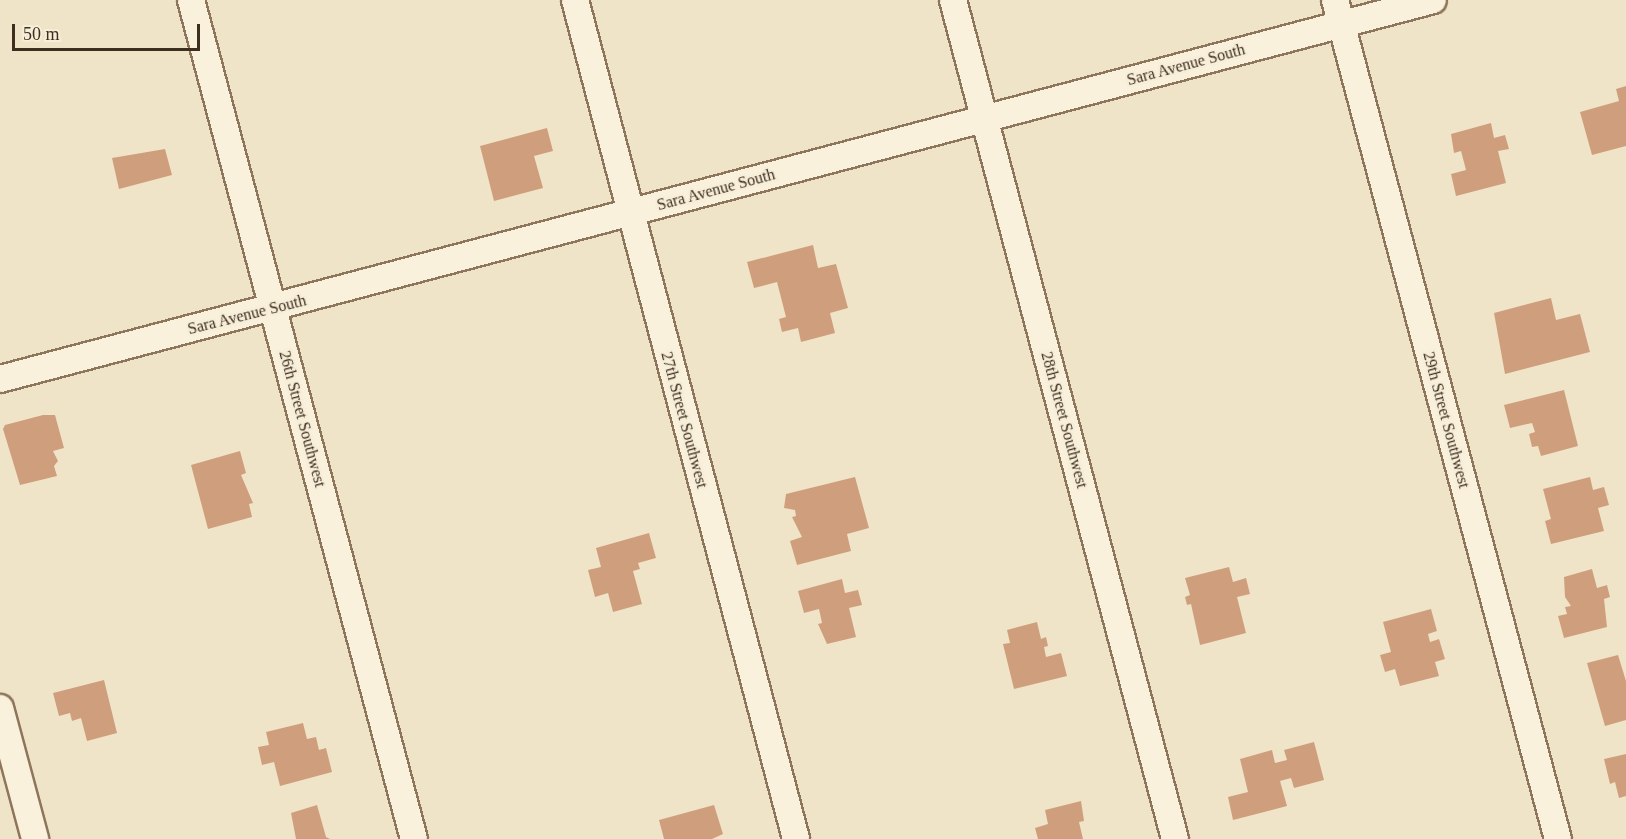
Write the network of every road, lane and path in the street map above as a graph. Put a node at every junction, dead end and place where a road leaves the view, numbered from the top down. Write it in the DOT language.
graph roads {
  1 [pos="191,0"];
  2 [pos="575,0"];
  3 [pos="952,0"];
  4 [pos="1335,0"];
  5 [pos="1433,0"];
  6 [pos="1342,25"];
  7 [pos="984,120"];
  8 [pos="630,214"];
  9 [pos="273,308"];
  10 [pos="0,379"];
  11 [pos="0,708"];
  12 [pos="35,839"];
  13 [pos="414,839"];
  14 [pos="796,839"];
  15 [pos="1175,839"];
  16 [pos="1558,839"];
  1 -- 9 [label="street, 26th Street Southwest"];
  2 -- 8 [label="street, 27th Street Southwest"];
  3 -- 7 [label="street, 28th Street Southwest"];
  4 -- 6 [label="street, 29th Street Southwest"];
  5 -- 6 [label="street, Sara Avenue South"];
  6 -- 7 [label="street, Sara Avenue South"];
  6 -- 16 [label="street, 29th Street Southwest"];
  7 -- 8 [label="street, Sara Avenue South"];
  7 -- 15 [label="street, 28th Street Southwest"];
  8 -- 9 [label="street, Sara Avenue South"];
  8 -- 14 [label="street, 27th Street Southwest"];
  9 -- 10 [label="street, Sara Avenue South"];
  9 -- 13 [label="street, 26th Street Southwest"];
  11 -- 12 [label="street"];
}
